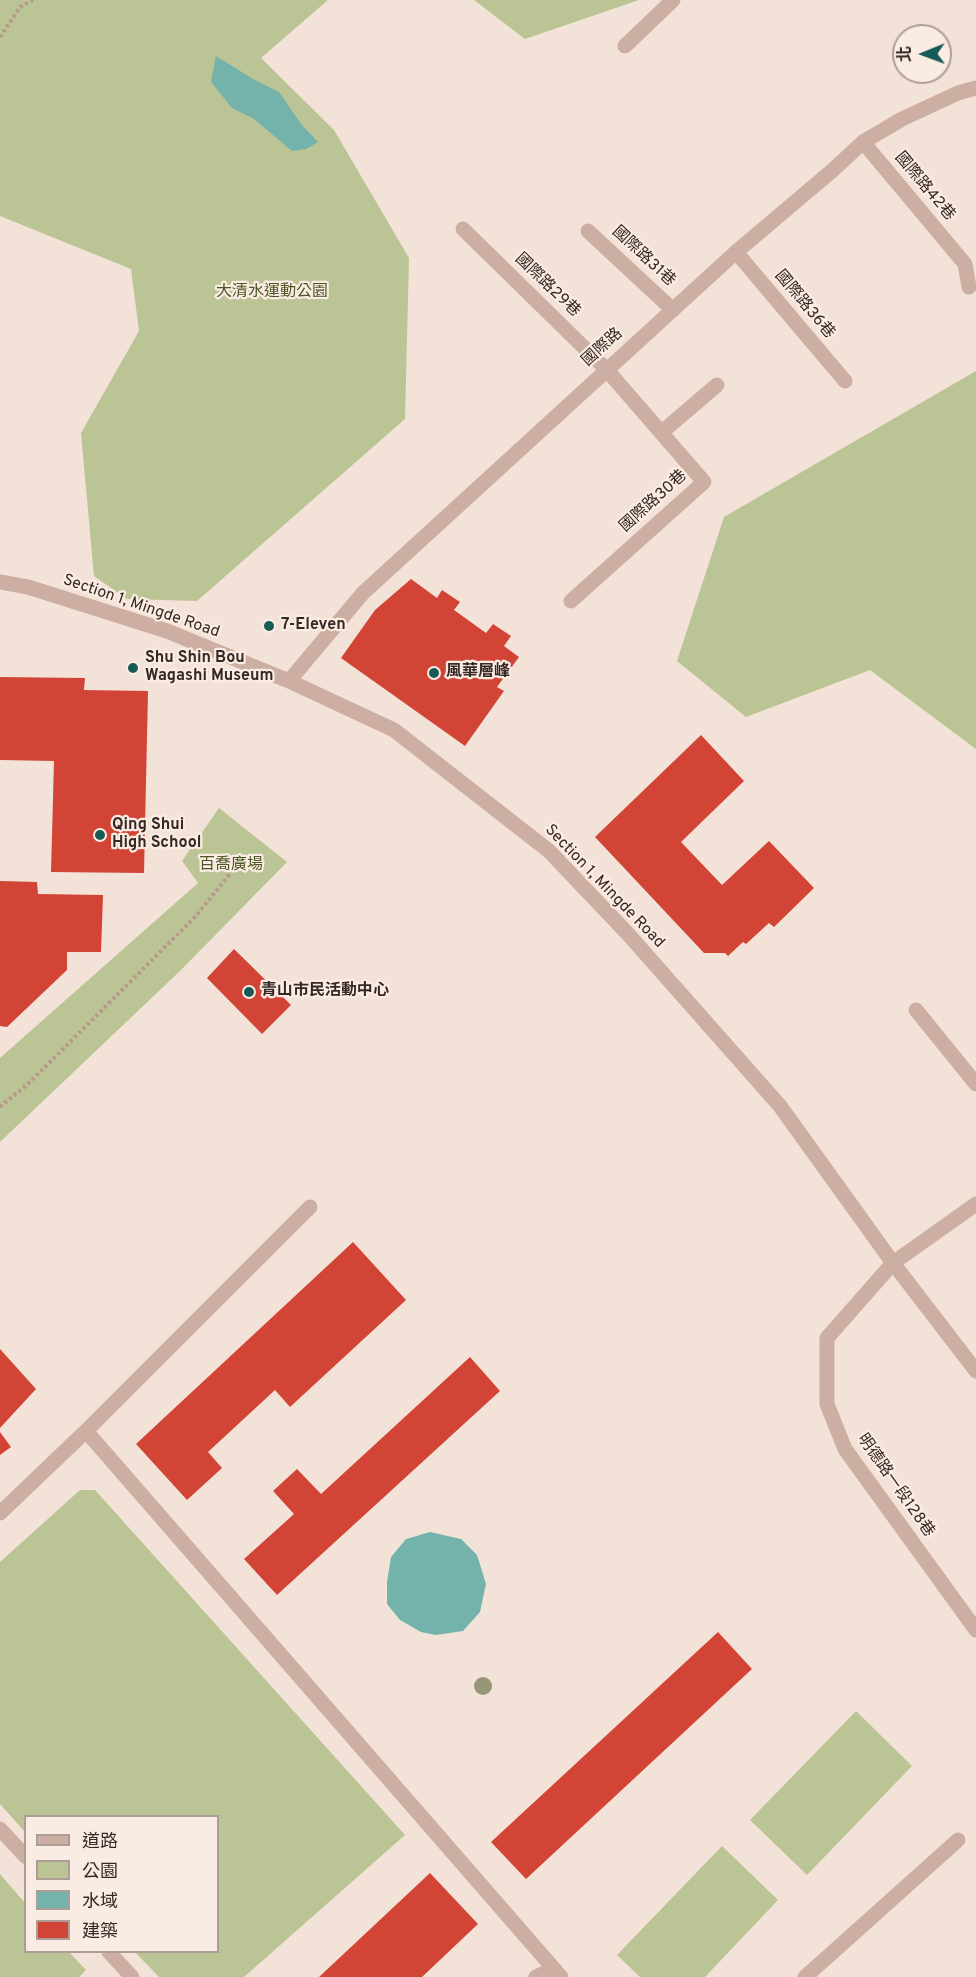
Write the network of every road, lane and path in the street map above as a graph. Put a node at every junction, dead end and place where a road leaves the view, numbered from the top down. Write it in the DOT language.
graph roads {
  1 [pos="33,0"];
  2 [pos="673,0"];
  3 [pos="0,37"];
  4 [pos="626,46"];
  5 [pos="976,88"];
  6 [pos="863,142"];
  7 [pos="463,229"];
  8 [pos="588,231"];
  9 [pos="736,252"];
  10 [pos="969,287"];
  11 [pos="673,310"];
  12 [pos="606,369"];
  13 [pos="845,381"];
  14 [pos="717,385"];
  15 [pos="662,432"];
  16 [pos="0,582"];
  17 [pos="571,601"];
  18 [pos="289,681"];
  19 [pos="238,864"];
  20 [pos="916,1010"];
  21 [pos="976,1084"];
  22 [pos="0,1107"];
  23 [pos="976,1204"];
  24 [pos="310,1207"];
  25 [pos="893,1263"];
  26 [pos="976,1371"];
  27 [pos="86,1431"];
  28 [pos="0,1513"];
  29 [pos="976,1630"];
  30 [pos="0,1829"];
  31 [pos="958,1840"];
  32 [pos="24,1855"];
  33 [pos="110,1953"];
  34 [pos="557,1973"];
  35 [pos="123,1974"];
  36 [pos="536,1977"];
  37 [pos="806,1977"];
  1 -- 3 [label="path"];
  2 -- 4 [label="street"];
  5 -- 6 [label="street, 國際路"];
  6 -- 9 [label="street, 國際路"];
  6 -- 10 [label="street, 國際路42巷"];
  7 -- 12 [label="street, 國際路29巷"];
  8 -- 11 [label="street, 國際路31巷"];
  9 -- 11 [label="street, 國際路"];
  9 -- 13 [label="street, 國際路36巷"];
  11 -- 12 [label="street, 國際路"];
  12 -- 15 [label="street, 國際路30巷"];
  12 -- 18 [label="street, 國際路"];
  14 -- 15 [label="street"];
  15 -- 17 [label="street, 國際路30巷"];
  16 -- 18 [label="street, Section 1, Mingde Road"];
  18 -- 25 [label="street, Section 1, Mingde Road"];
  19 -- 22 [label="path"];
  20 -- 21 [label="street"];
  23 -- 25 [label="street, 明德路一段128巷"];
  24 -- 27 [label="street"];
  25 -- 26 [label="street, Section 1, Mingde Road"];
  25 -- 29 [label="street, 明德路一段128巷"];
  27 -- 28 [label="street"];
  27 -- 34 [label="street"];
  30 -- 32 [label="street"];
  31 -- 37 [label="street"];
  33 -- 35 [label="street"];
  34 -- 36 [label="street"];
}
